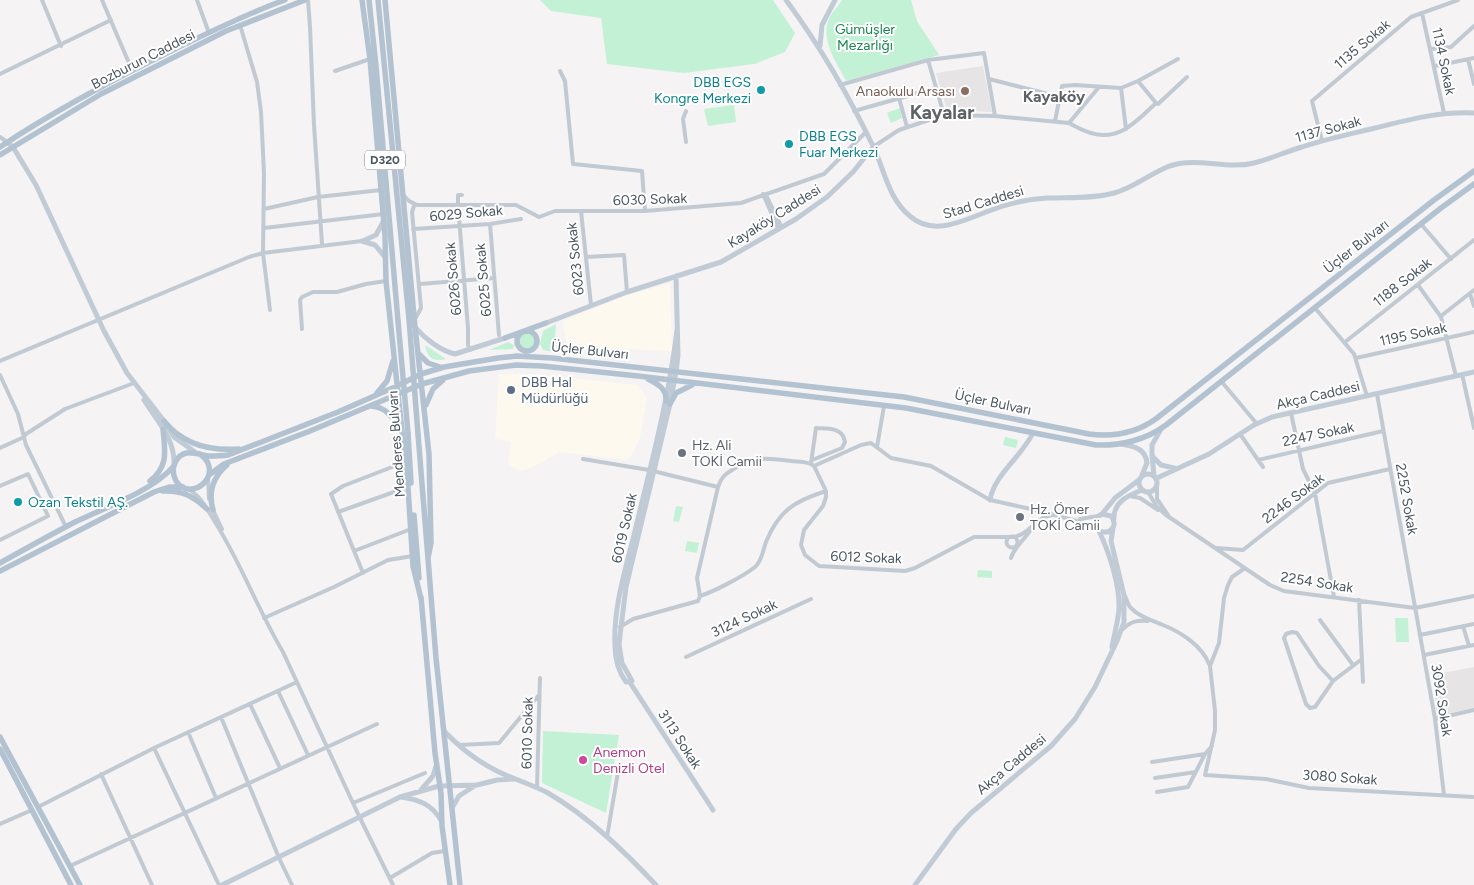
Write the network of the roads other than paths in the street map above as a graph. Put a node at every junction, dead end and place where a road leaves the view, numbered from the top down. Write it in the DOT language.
graph roads {
  1 [pos="42,0"];
  2 [pos="102,0"];
  3 [pos="197,0"];
  4 [pos="286,0"];
  5 [pos="306,0"];
  6 [pos="362,0"];
  7 [pos="369,0"];
  8 [pos="378,0"];
  9 [pos="385,0"];
  10 [pos="786,0"];
  11 [pos="835,0"];
  12 [pos="1458,0"];
  13 [pos="1422,13"];
  14 [pos="111,20"];
  15 [pos="240,26"];
  16 [pos="1474,26"];
  17 [pos="209,33"];
  18 [pos="61,46"];
  19 [pos="821,50"];
  20 [pos="1431,50"];
  21 [pos="1474,58"];
  22 [pos="370,59"];
  23 [pos="1178,59"];
  24 [pos="928,60"];
  25 [pos="1468,60"];
  26 [pos="1435,66"];
  27 [pos="132,70"];
  28 [pos="335,71"];
  29 [pos="560,71"];
  30 [pos="0,74"];
  31 [pos="1187,77"];
  32 [pos="989,79"];
  33 [pos="1138,81"];
  34 [pos="1474,84"];
  35 [pos="840,85"];
  36 [pos="1099,87"];
  37 [pos="936,88"];
  38 [pos="1121,88"];
  39 [pos="1060,97"];
  40 [pos="900,98"];
  41 [pos="1156,103"];
  42 [pos="686,111"];
  43 [pos="854,111"];
  44 [pos="1444,113"];
  45 [pos="944,114"];
  46 [pos="1474,114"];
  47 [pos="995,116"];
  48 [pos="1055,121"];
  49 [pos="1069,123"];
  50 [pos="907,127"];
  51 [pos="1126,129"];
  52 [pos="382,131"];
  53 [pos="865,133"];
  54 [pos="376,135"];
  55 [pos="0,137"];
  56 [pos="398,138"];
  57 [pos="1322,141"];
  58 [pos="7,142"];
  59 [pos="686,142"];
  60 [pos="0,147"];
  61 [pos="13,147"];
  62 [pos="873,147"];
  63 [pos="0,155"];
  64 [pos="394,158"];
  65 [pos="1189,162"];
  66 [pos="1474,171"];
  67 [pos="1472,188"];
  68 [pos="384,190"];
  69 [pos="403,194"];
  70 [pos="763,194"];
  71 [pos="462,195"];
  72 [pos="318,197"];
  73 [pos="458,205"];
  74 [pos="416,206"];
  75 [pos="264,209"];
  76 [pos="581,211"];
  77 [pos="645,211"];
  78 [pos="384,214"];
  79 [pos="406,218"];
  80 [pos="521,219"];
  81 [pos="384,221"];
  82 [pos="320,222"];
  83 [pos="490,224"];
  84 [pos="1421,224"];
  85 [pos="459,226"];
  86 [pos="780,227"];
  87 [pos="264,228"];
  88 [pos="413,229"];
  89 [pos="1474,240"];
  90 [pos="362,241"];
  91 [pos="322,244"];
  92 [pos="263,253"];
  93 [pos="586,257"];
  94 [pos="1451,259"];
  95 [pos="387,261"];
  96 [pos="676,276"];
  97 [pos="494,278"];
  98 [pos="464,280"];
  99 [pos="386,282"];
  100 [pos="420,284"];
  101 [pos="1418,285"];
  102 [pos="1474,290"];
  103 [pos="627,292"];
  104 [pos="1470,294"];
  105 [pos="591,305"];
  106 [pos="1474,306"];
  107 [pos="1315,308"];
  108 [pos="270,310"];
  109 [pos="1441,316"];
  110 [pos="98,320"];
  111 [pos="413,322"];
  112 [pos="546,322"];
  113 [pos="302,329"];
  114 [pos="524,331"];
  115 [pos="1474,332"];
  116 [pos="499,335"];
  117 [pos="536,337"];
  118 [pos="1446,338"];
  119 [pos="506,339"];
  120 [pos="1345,342"];
  121 [pos="517,343"];
  122 [pos="536,344"];
  123 [pos="417,346"];
  124 [pos="393,348"];
  125 [pos="470,350"];
  126 [pos="419,354"];
  127 [pos="393,357"];
  128 [pos="509,357"];
  129 [pos="552,358"];
  130 [pos="1356,358"];
  131 [pos="0,361"];
  132 [pos="444,367"];
  133 [pos="674,372"];
  134 [pos="1474,372"];
  135 [pos="421,374"];
  136 [pos="0,375"];
  137 [pos="1459,375"];
  138 [pos="638,376"];
  139 [pos="447,377"];
  140 [pos="672,380"];
  141 [pos="1221,381"];
  142 [pos="134,383"];
  143 [pos="2,384"];
  144 [pos="422,384"];
  145 [pos="704,385"];
  146 [pos="397,386"];
  147 [pos="398,394"];
  148 [pos="1377,394"];
  149 [pos="374,396"];
  150 [pos="1367,396"];
  151 [pos="668,403"];
  152 [pos="884,406"];
  153 [pos="367,407"];
  154 [pos="399,408"];
  155 [pos="425,409"];
  156 [pos="1291,412"];
  157 [pos="1472,412"];
  158 [pos="164,421"];
  159 [pos="1257,424"];
  160 [pos="1161,428"];
  161 [pos="1474,428"];
  162 [pos="163,429"];
  163 [pos="1383,431"];
  164 [pos="405,433"];
  165 [pos="1033,433"];
  166 [pos="1240,434"];
  167 [pos="24,437"];
  168 [pos="1118,444"];
  169 [pos="877,446"];
  170 [pos="0,448"];
  171 [pos="246,448"];
  172 [pos="1300,449"];
  173 [pos="198,453"];
  174 [pos="1152,456"];
  175 [pos="235,459"];
  176 [pos="583,459"];
  177 [pos="1258,460"];
  178 [pos="405,462"];
  179 [pos="812,463"];
  180 [pos="173,466"];
  181 [pos="1177,467"];
  182 [pos="1263,467"];
  183 [pos="38,469"];
  184 [pos="1390,469"];
  185 [pos="652,470"];
  186 [pos="28,474"];
  187 [pos="209,477"];
  188 [pos="1155,477"];
  189 [pos="1141,478"];
  190 [pos="0,486"];
  191 [pos="408,487"];
  192 [pos="718,487"];
  193 [pos="1157,487"];
  194 [pos="186,488"];
  195 [pos="826,491"];
  196 [pos="1145,491"];
  197 [pos="154,492"];
  198 [pos="136,493"];
  199 [pos="1315,493"];
  200 [pos="1127,497"];
  201 [pos="990,500"];
  202 [pos="210,509"];
  203 [pos="338,512"];
  204 [pos="1101,514"];
  205 [pos="1059,515"];
  206 [pos="1166,515"];
  207 [pos="1076,519"];
  208 [pos="1174,520"];
  209 [pos="1114,525"];
  210 [pos="66,527"];
  211 [pos="1032,527"];
  212 [pos="1097,528"];
  213 [pos="411,529"];
  214 [pos="994,537"];
  215 [pos="1012,537"];
  216 [pos="0,540"];
  217 [pos="1007,545"];
  218 [pos="1016,547"];
  219 [pos="1215,547"];
  220 [pos="354,551"];
  221 [pos="415,556"];
  222 [pos="428,558"];
  223 [pos="0,562"];
  224 [pos="1245,568"];
  225 [pos="0,571"];
  226 [pos="363,572"];
  227 [pos="1124,595"];
  228 [pos="700,596"];
  229 [pos="1474,596"];
  230 [pos="1334,597"];
  231 [pos="811,599"];
  232 [pos="1359,600"];
  233 [pos="1416,608"];
  234 [pos="264,618"];
  235 [pos="1320,620"];
  236 [pos="1153,621"];
  237 [pos="1474,624"];
  238 [pos="1463,626"];
  239 [pos="621,627"];
  240 [pos="615,630"];
  241 [pos="1121,631"];
  242 [pos="1420,635"];
  243 [pos="1474,645"];
  244 [pos="1469,646"];
  245 [pos="1111,653"];
  246 [pos="1424,656"];
  247 [pos="686,657"];
  248 [pos="1362,659"];
  249 [pos="1354,665"];
  250 [pos="1210,666"];
  251 [pos="540,678"];
  252 [pos="629,681"];
  253 [pos="297,682"];
  254 [pos="1333,682"];
  255 [pos="1363,682"];
  256 [pos="278,691"];
  257 [pos="539,695"];
  258 [pos="250,704"];
  259 [pos="1474,710"];
  260 [pos="221,717"];
  261 [pos="1435,719"];
  262 [pos="377,724"];
  263 [pos="444,731"];
  264 [pos="188,732"];
  265 [pos="0,738"];
  266 [pos="458,745"];
  267 [pos="1212,746"];
  268 [pos="327,747"];
  269 [pos="0,748"];
  270 [pos="154,748"];
  271 [pos="1205,754"];
  272 [pos="308,755"];
  273 [pos="1152,762"];
  274 [pos="436,765"];
  275 [pos="280,768"];
  276 [pos="618,772"];
  277 [pos="1196,772"];
  278 [pos="424,773"];
  279 [pos="101,774"];
  280 [pos="1155,778"];
  281 [pos="514,779"];
  282 [pos="249,783"];
  283 [pos="450,785"];
  284 [pos="477,785"];
  285 [pos="439,786"];
  286 [pos="537,787"];
  287 [pos="420,790"];
  288 [pos="1156,792"];
  289 [pos="1444,795"];
  290 [pos="1474,796"];
  291 [pos="400,797"];
  292 [pos="216,798"];
  293 [pos="353,803"];
  294 [pos="35,808"];
  295 [pos="452,808"];
  296 [pos="713,810"];
  297 [pos="185,812"];
  298 [pos="359,816"];
  299 [pos="442,822"];
  300 [pos="0,824"];
  301 [pos="607,837"];
  302 [pos="130,838"];
  303 [pos="445,851"];
  304 [pos="279,858"];
  305 [pos="70,866"];
  306 [pos="390,878"];
  307 [pos="72,885"];
  308 [pos="80,885"];
  309 [pos="152,885"];
  310 [pos="220,885"];
  311 [pos="292,885"];
  312 [pos="393,885"];
  313 [pos="450,885"];
  314 [pos="460,885"];
  315 [pos="656,885"];
  316 [pos="915,885"];
  1 -- 18 [label="street"];
  2 -- 14 [label="street"];
  3 -- 17 [label="street"];
  4 -- 17 [label="main road, Bozburun Caddesi"];
  5 -- 15 [label="main road, Bozburun Caddesi"];
  5 -- 72 [label="street"];
  6 -- 22 [label="main road"];
  7 -- 52 [label="main road, Menderes Bulvarı / D320"];
  8 -- 64 [label="main road, Menderes Bulvarı / D320"];
  9 -- 56 [label="main road"];
  10 -- 19 [label="street, Stad Caddesi"];
  11 -- 19 [label="street"];
  12 -- 13 [label="street, 1135 Sokak"];
  13 -- 20 [label="street, 1134 Sokak"];
  13 -- 57 [label="street, 1135 Sokak"];
  14 -- 18 [label="street"];
  14 -- 27 [label="street"];
  15 -- 61 [label="main road, Bozburun Caddesi"];
  15 -- 75 [label="street"];
  16 -- 20 [label="street"];
  17 -- 27 [label="main road, Bozburun Caddesi"];
  18 -- 30 [label="street"];
  19 -- 35 [label="street, Stad Caddesi"];
  20 -- 26 [label="street, 1134 Sokak"];
  21 -- 25 [label="street"];
  22 -- 28 [label="street"];
  22 -- 54 [label="main road"];
  23 -- 33 [label="street"];
  24 -- 32 [label="street"];
  24 -- 35 [label="street"];
  24 -- 37 [label="street"];
  25 -- 26 [label="street"];
  25 -- 34 [label="street"];
  26 -- 44 [label="street, 1134 Sokak"];
  27 -- 58 [label="main road, Bozburun Caddesi"];
  29 -- 77 [label="street"];
  31 -- 41 [label="street"];
  32 -- 39 [label="street"];
  32 -- 47 [label="street"];
  33 -- 38 [label="street"];
  33 -- 41 [label="street"];
  35 -- 43 [label="street, Stad Caddesi"];
  36 -- 38 [label="street"];
  36 -- 39 [label="street"];
  36 -- 49 [label="street"];
  37 -- 40 [label="street"];
  37 -- 45 [label="street"];
  38 -- 51 [label="street"];
  39 -- 48 [label="street"];
  40 -- 43 [label="street"];
  40 -- 50 [label="street"];
  41 -- 51 [label="street"];
  42 -- 59 [label="street"];
  43 -- 53 [label="street, Stad Caddesi"];
  44 -- 46 [label="street, 1137 Sokak"];
  44 -- 57 [label="street, 1137 Sokak"];
  45 -- 47 [label="street, Kayaköy Caddesi"];
  45 -- 50 [label="street, Kayaköy Caddesi"];
  47 -- 48 [label="street, Kayaköy Caddesi"];
  48 -- 49 [label="street, Kayaköy Caddesi"];
  49 -- 51 [label="street, Kayaköy Caddesi"];
  50 -- 62 [label="street, Kayaköy Caddesi"];
  52 -- 54 [label="street"];
  52 -- 68 [label="main road, Menderes Bulvarı / D320"];
  53 -- 62 [label="street, Stad Caddesi"];
  53 -- 70 [label="street, 6030 Sokak"];
  54 -- 68 [label="main road"];
  55 -- 58 [label="street"];
  56 -- 64 [label="main road"];
  56 -- 69 [label="main road"];
  57 -- 65 [label="street, 1137 Sokak"];
  58 -- 60 [label="main road, Bozburun Caddesi"];
  58 -- 61 [label="street"];
  61 -- 63 [label="main road, Bozburun Caddesi"];
  61 -- 110 [label="street"];
  62 -- 65 [label="street, Stad Caddesi"];
  62 -- 86 [label="street, Kayaköy Caddesi"];
  64 -- 111 [label="main road, Menderes Bulvarı / D320"];
  66 -- 133 [label="main road, Üçler Bulvarı"];
  67 -- 84 [label="main road, Üçler Bulvarı"];
  68 -- 72 [label="street"];
  68 -- 78 [label="main road"];
  68 -- 164 [label="main road, Menderes Bulvarı / D320, bridge"];
  69 -- 74 [label="street"];
  69 -- 79 [label="main road"];
  70 -- 77 [label="street, 6030 Sokak"];
  70 -- 86 [label="street"];
  71 -- 73 [label="street"];
  72 -- 75 [label="street"];
  72 -- 82 [label="street"];
  73 -- 74 [label="street, 6030 Sokak"];
  73 -- 76 [label="street, 6030 Sokak"];
  73 -- 85 [label="street, 6026 Sokak"];
  74 -- 79 [label="street"];
  74 -- 88 [label="street"];
  75 -- 87 [label="street"];
  76 -- 77 [label="street, 6030 Sokak"];
  76 -- 93 [label="street, 6023 Sokak"];
  78 -- 81 [label="main road"];
  78 -- 82 [label="street"];
  79 -- 111 [label="main road"];
  80 -- 83 [label="street, 6029 Sokak"];
  81 -- 90 [label="street"];
  81 -- 95 [label="main road"];
  82 -- 87 [label="street"];
  82 -- 91 [label="street"];
  83 -- 85 [label="street, 6029 Sokak"];
  83 -- 97 [label="street, 6025 Sokak"];
  84 -- 94 [label="street"];
  84 -- 107 [label="main road, Üçler Bulvarı"];
  85 -- 88 [label="street, 6029 Sokak"];
  85 -- 98 [label="street, 6026 Sokak"];
  86 -- 96 [label="street, Kayaköy Caddesi"];
  87 -- 92 [label="street"];
  88 -- 100 [label="street"];
  89 -- 94 [label="street, 1188 Sokak"];
  90 -- 91 [label="street"];
  90 -- 95 [label="street"];
  91 -- 92 [label="street"];
  92 -- 108 [label="street"];
  92 -- 110 [label="street"];
  93 -- 103 [label="street"];
  93 -- 105 [label="street, 6023 Sokak"];
  94 -- 101 [label="street, 1188 Sokak"];
  95 -- 99 [label="main road"];
  96 -- 103 [label="street, Kayaköy Caddesi"];
  96 -- 133 [label="street, 6019 Sokak"];
  97 -- 98 [label="street"];
  97 -- 116 [label="street, 6025 Sokak"];
  98 -- 100 [label="street"];
  98 -- 125 [label="street, 6026 Sokak"];
  99 -- 113 [label="street"];
  99 -- 124 [label="main road"];
  100 -- 111 [label="street"];
  101 -- 109 [label="street"];
  101 -- 120 [label="street, 1188 Sokak"];
  102 -- 104 [label="street"];
  103 -- 105 [label="street, Kayaköy Caddesi"];
  104 -- 106 [label="street"];
  104 -- 109 [label="street"];
  105 -- 112 [label="street, Kayaköy Caddesi"];
  107 -- 120 [label="street"];
  107 -- 141 [label="main road, Üçler Bulvarı"];
  109 -- 118 [label="street"];
  110 -- 131 [label="street"];
  110 -- 142 [label="street"];
  111 -- 123 [label="main road"];
  111 -- 125 [label="street"];
  111 -- 222 [label="main road, Menderes Bulvarı / D320, bridge"];
  112 -- 114 [label="main road"];
  112 -- 117 [label="main road"];
  114 -- 117 [label="main road"];
  114 -- 119 [label="main road"];
  114 -- 121 [label="main road"];
  115 -- 118 [label="street, 1195 Sokak"];
  117 -- 122 [label="main road"];
  118 -- 130 [label="street, 1195 Sokak"];
  118 -- 137 [label="street"];
  119 -- 121 [label="main road"];
  119 -- 125 [label="street"];
  120 -- 130 [label="street"];
  121 -- 122 [label="main road"];
  121 -- 128 [label="main road"];
  122 -- 129 [label="main road"];
  123 -- 124 [label="main road"];
  123 -- 126 [label="main road"];
  124 -- 127 [label="main road"];
  126 -- 132 [label="main road"];
  126 -- 135 [label="main road"];
  127 -- 146 [label="main road"];
  127 -- 149 [label="main road"];
  128 -- 129 [label="main road, Üçler Bulvarı"];
  128 -- 132 [label="main road, Üçler Bulvarı"];
  129 -- 133 [label="main road, Üçler Bulvarı"];
  130 -- 150 [label="street"];
  132 -- 135 [label="main road, Üçler Bulvarı"];
  133 -- 140 [label="street, 6019 Sokak"];
  134 -- 137 [label="street, Akça Caddesi"];
  135 -- 144 [label="main road"];
  135 -- 146 [label="main road, Üçler Bulvarı"];
  136 -- 143 [label="street"];
  137 -- 148 [label="street, Akça Caddesi"];
  137 -- 157 [label="street"];
  138 -- 139 [label="main road, Üçler Bulvarı"];
  138 -- 140 [label="main road, Üçler Bulvarı"];
  138 -- 151 [label="main road"];
  139 -- 144 [label="main road, Üçler Bulvarı"];
  139 -- 155 [label="main road"];
  140 -- 145 [label="main road, Üçler Bulvarı"];
  140 -- 151 [label="street, 6019 Sokak"];
  141 -- 159 [label="street"];
  141 -- 160 [label="main road, Üçler Bulvarı"];
  142 -- 158 [label="street"];
  142 -- 162 [label="street"];
  142 -- 167 [label="street"];
  143 -- 167 [label="street"];
  144 -- 147 [label="main road, Üçler Bulvarı"];
  144 -- 155 [label="main road"];
  145 -- 151 [label="main road"];
  145 -- 152 [label="main road, Üçler Bulvarı"];
  146 -- 147 [label="main road"];
  146 -- 149 [label="main road, Üçler Bulvarı"];
  147 -- 153 [label="main road, Üçler Bulvarı"];
  147 -- 154 [label="main road"];
  148 -- 150 [label="street, Akça Caddesi"];
  148 -- 163 [label="street, 2252 Sokak"];
  149 -- 171 [label="main road, Üçler Bulvarı"];
  150 -- 156 [label="street, Akça Caddesi"];
  151 -- 185 [label="street, 6019 Sokak"];
  152 -- 165 [label="main road, Üçler Bulvarı"];
  152 -- 169 [label="street"];
  153 -- 164 [label="main road"];
  153 -- 175 [label="main road, Üçler Bulvarı"];
  154 -- 155 [label="main road"];
  154 -- 164 [label="main road"];
  155 -- 222 [label="main road"];
  156 -- 159 [label="street, Akça Caddesi"];
  156 -- 172 [label="street"];
  157 -- 161 [label="street"];
  158 -- 171 [label="main road"];
  158 -- 173 [label="street"];
  159 -- 166 [label="street, Akça Caddesi"];
  160 -- 168 [label="main road, Üçler Bulvarı"];
  160 -- 174 [label="street"];
  162 -- 180 [label="street"];
  162 -- 198 [label="main road"];
  163 -- 172 [label="street, 2247 Sokak"];
  163 -- 184 [label="street, 2252 Sokak"];
  164 -- 178 [label="main road"];
  164 -- 221 [label="main road, Menderes Bulvarı"];
  165 -- 168 [label="main road, Üçler Bulvarı"];
  165 -- 201 [label="street"];
  166 -- 177 [label="street"];
  166 -- 181 [label="street, Akça Caddesi"];
  167 -- 170 [label="street"];
  167 -- 183 [label="street"];
  168 -- 189 [label="street"];
  169 -- 179 [label="street"];
  169 -- 201 [label="street"];
  171 -- 173 [label="main road"];
  172 -- 177 [label="street, 2247 Sokak"];
  172 -- 199 [label="street"];
  173 -- 180 [label="main road"];
  173 -- 187 [label="main road"];
  174 -- 181 [label="street"];
  174 -- 188 [label="street"];
  175 -- 187 [label="main road, Üçler Bulvarı"];
  175 -- 202 [label="main road"];
  176 -- 185 [label="street"];
  177 -- 182 [label="street"];
  178 -- 191 [label="main road"];
  178 -- 203 [label="street"];
  179 -- 179 [label="street"];
  179 -- 192 [label="street"];
  179 -- 195 [label="street"];
  180 -- 194 [label="main road"];
  180 -- 198 [label="main road"];
  181 -- 188 [label="street, Akça Caddesi"];
  183 -- 186 [label="street"];
  183 -- 210 [label="street"];
  184 -- 199 [label="street, 2246 Sokak"];
  184 -- 233 [label="street, 2252 Sokak"];
  185 -- 192 [label="street"];
  185 -- 239 [label="street, 6019 Sokak"];
  185 -- 240 [label="street, 6019 Sokak"];
  186 -- 190 [label="street"];
  186 -- 216 [label="street"];
  187 -- 194 [label="main road"];
  187 -- 202 [label="street"];
  188 -- 189 [label="street, Akça Caddesi"];
  188 -- 193 [label="street"];
  189 -- 196 [label="street"];
  189 -- 204 [label="street"];
  191 -- 203 [label="street"];
  191 -- 213 [label="main road"];
  192 -- 228 [label="street"];
  193 -- 196 [label="street"];
  193 -- 208 [label="street, 2254 Sokak"];
  194 -- 197 [label="main road"];
  194 -- 202 [label="street"];
  195 -- 214 [label="street, 6012 Sokak"];
  195 -- 228 [label="street"];
  196 -- 200 [label="street"];
  196 -- 206 [label="street, 2254 Sokak"];
  197 -- 202 [label="main road"];
  197 -- 225 [label="main road"];
  198 -- 210 [label="main road"];
  199 -- 219 [label="street, 2246 Sokak"];
  199 -- 230 [label="street"];
  200 -- 206 [label="street, 2254 Sokak"];
  200 -- 209 [label="street, Akça Caddesi"];
  201 -- 205 [label="street"];
  202 -- 234 [label="street"];
  203 -- 220 [label="street"];
  204 -- 207 [label="street"];
  204 -- 209 [label="street"];
  204 -- 212 [label="street"];
  205 -- 207 [label="street"];
  205 -- 211 [label="street, 6012 Sokak"];
  206 -- 208 [label="street, 2254 Sokak"];
  207 -- 212 [label="street"];
  208 -- 219 [label="street, 2254 Sokak"];
  209 -- 212 [label="street"];
  209 -- 227 [label="street, Akça Caddesi"];
  210 -- 223 [label="main road"];
  211 -- 215 [label="street, 6012 Sokak"];
  211 -- 218 [label="street, 6012 Sokak"];
  212 -- 245 [label="street, Akça Caddesi"];
  213 -- 220 [label="street"];
  213 -- 221 [label="main road"];
  214 -- 215 [label="street, 6012 Sokak"];
  214 -- 217 [label="street"];
  215 -- 217 [label="street"];
  215 -- 218 [label="street"];
  217 -- 218 [label="street"];
  217 -- 218 [label="street"];
  219 -- 224 [label="street, 2254 Sokak"];
  220 -- 226 [label="street"];
  221 -- 226 [label="street"];
  221 -- 274 [label="main road"];
  222 -- 263 [label="main road, Menderes Bulvarı"];
  224 -- 230 [label="street, 2254 Sokak"];
  224 -- 250 [label="street"];
  226 -- 234 [label="street"];
  227 -- 236 [label="street"];
  227 -- 241 [label="street, Akça Caddesi"];
  228 -- 239 [label="street"];
  229 -- 233 [label="street, 2254 Sokak"];
  230 -- 232 [label="street, 2254 Sokak"];
  231 -- 247 [label="street, 3124 Sokak"];
  232 -- 233 [label="street, 2254 Sokak"];
  232 -- 248 [label="street"];
  233 -- 242 [label="street, 3092 Sokak"];
  234 -- 253 [label="street"];
  235 -- 249 [label="street"];
  236 -- 241 [label="street"];
  236 -- 250 [label="street"];
  237 -- 238 [label="street"];
  238 -- 242 [label="street"];
  238 -- 244 [label="street"];
  239 -- 240 [label="street"];
  239 -- 252 [label="street, 6019 Sokak"];
  240 -- 252 [label="street, 6019 Sokak"];
  241 -- 245 [label="street, Akça Caddesi"];
  242 -- 246 [label="street, 3092 Sokak"];
  243 -- 244 [label="street"];
  244 -- 246 [label="street"];
  245 -- 316 [label="street, Akça Caddesi"];
  246 -- 261 [label="street, 3092 Sokak"];
  248 -- 249 [label="street"];
  248 -- 255 [label="street"];
  249 -- 254 [label="street"];
  250 -- 267 [label="street"];
  251 -- 257 [label="street, 6010 Sokak"];
  252 -- 296 [label="street, 3113 Sokak"];
  253 -- 256 [label="street"];
  253 -- 268 [label="street"];
  254 -- 254 [label="street"];
  256 -- 258 [label="street"];
  256 -- 272 [label="street"];
  257 -- 266 [label="street"];
  257 -- 286 [label="street, 6010 Sokak"];
  258 -- 260 [label="street"];
  258 -- 275 [label="street"];
  259 -- 261 [label="street"];
  260 -- 264 [label="street"];
  260 -- 282 [label="street"];
  261 -- 289 [label="street, 3092 Sokak"];
  262 -- 268 [label="street"];
  263 -- 266 [label="street"];
  263 -- 283 [label="main road, Menderes Bulvarı"];
  264 -- 270 [label="street"];
  264 -- 292 [label="street"];
  265 -- 294 [label="main road"];
  266 -- 281 [label="street"];
  267 -- 271 [label="street"];
  267 -- 289 [label="street, 3080 Sokak"];
  268 -- 272 [label="street"];
  268 -- 293 [label="street"];
  269 -- 294 [label="main road"];
  270 -- 279 [label="street"];
  270 -- 297 [label="street"];
  271 -- 273 [label="street"];
  271 -- 277 [label="street"];
  272 -- 275 [label="street"];
  274 -- 285 [label="main road"];
  274 -- 287 [label="street"];
  275 -- 282 [label="street"];
  276 -- 301 [label="street"];
  277 -- 280 [label="street"];
  277 -- 288 [label="street"];
  278 -- 293 [label="street"];
  279 -- 294 [label="street"];
  279 -- 302 [label="street"];
  281 -- 284 [label="street"];
  281 -- 286 [label="street"];
  282 -- 292 [label="street"];
  282 -- 304 [label="street"];
  283 -- 284 [label="street"];
  283 -- 285 [label="street"];
  283 -- 295 [label="main road, Menderes Bulvarı"];
  284 -- 295 [label="street"];
  285 -- 287 [label="street"];
  285 -- 299 [label="main road"];
  286 -- 301 [label="street"];
  287 -- 291 [label="street"];
  289 -- 290 [label="street, 3080 Sokak"];
  291 -- 298 [label="street"];
  291 -- 299 [label="street"];
  292 -- 297 [label="street"];
  293 -- 298 [label="street"];
  294 -- 300 [label="street"];
  294 -- 305 [label="main road"];
  294 -- 307 [label="main road"];
  295 -- 314 [label="main road, Menderes Bulvarı"];
  297 -- 302 [label="street"];
  297 -- 310 [label="street"];
  298 -- 304 [label="street"];
  298 -- 306 [label="street"];
  299 -- 303 [label="main road"];
  301 -- 315 [label="street"];
  302 -- 305 [label="street"];
  302 -- 309 [label="street"];
  303 -- 306 [label="street"];
  303 -- 313 [label="main road"];
  304 -- 310 [label="street"];
  304 -- 311 [label="street"];
  305 -- 308 [label="main road"];
  306 -- 312 [label="street"];
}
